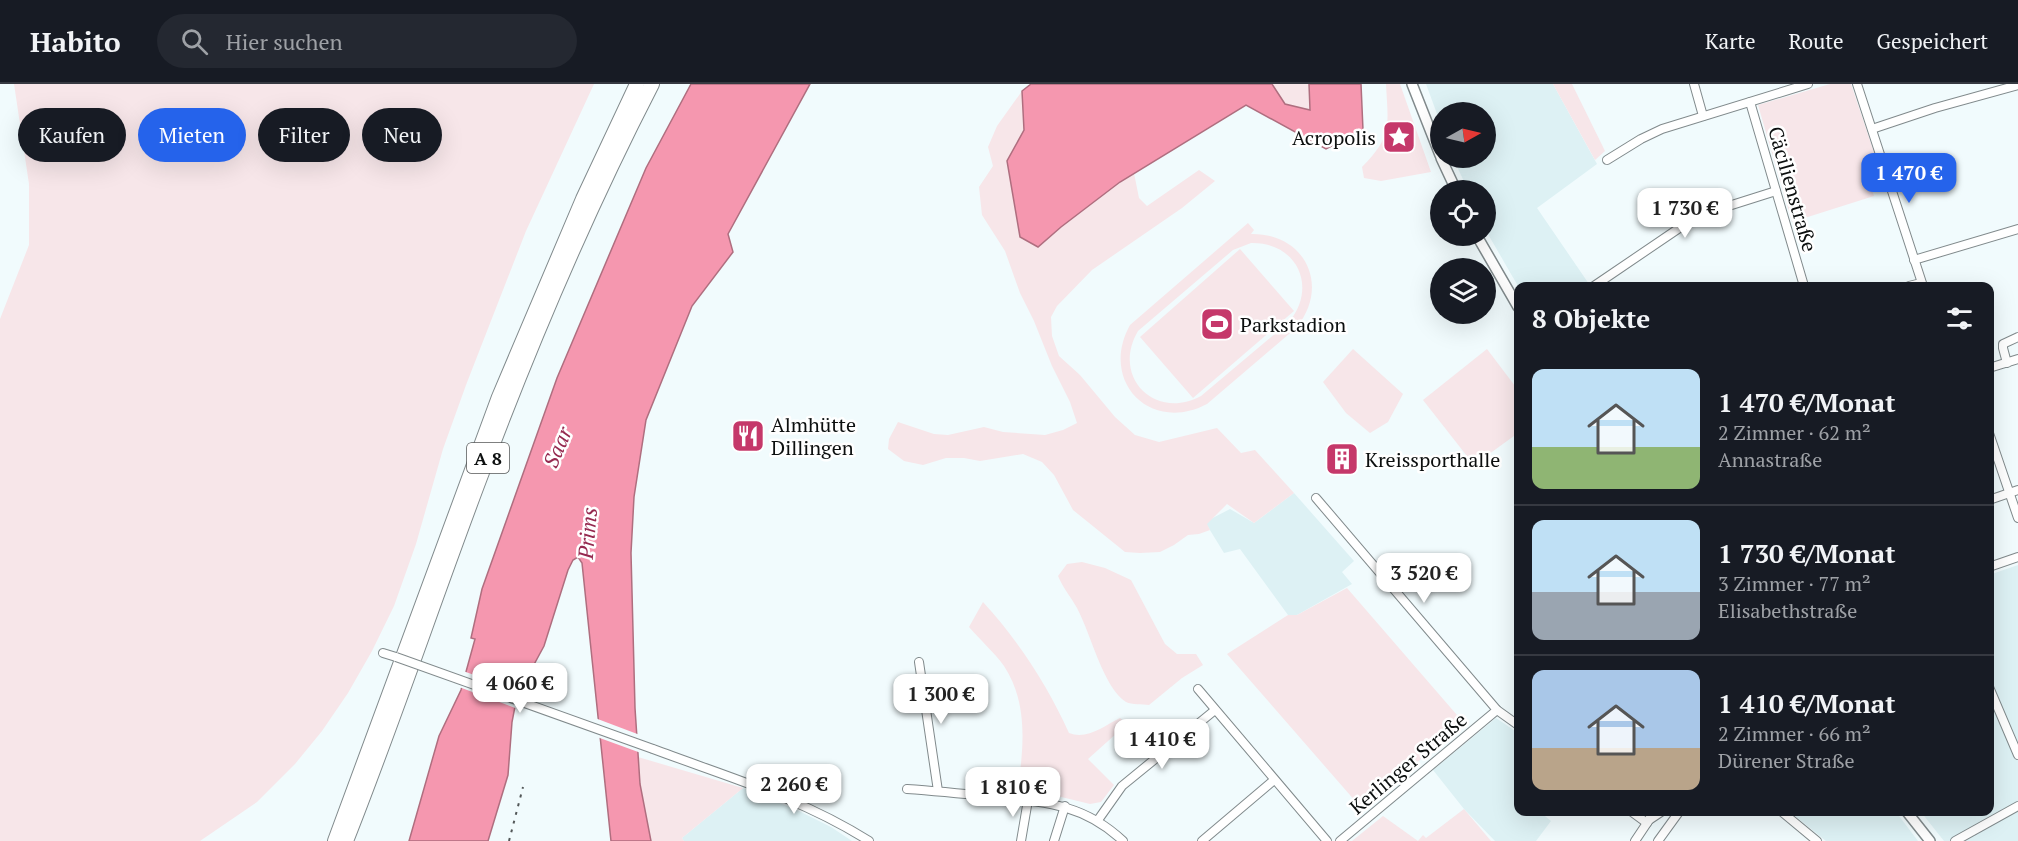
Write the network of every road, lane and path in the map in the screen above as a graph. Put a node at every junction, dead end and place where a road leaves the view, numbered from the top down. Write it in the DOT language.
graph roads {
  1 [pos="637,84"];
  2 [pos="652,84"];
  3 [pos="1412,84"];
  4 [pos="1694,84"];
  5 [pos="1808,84"];
  6 [pos="1857,84"];
  7 [pos="2018,85"];
  8 [pos="1750,102"];
  9 [pos="1703,116"];
  10 [pos="1872,129"];
  11 [pos="1430,130"];
  12 [pos="1607,160"];
  13 [pos="1776,191"];
  14 [pos="2015,232"];
  15 [pos="1484,246"];
  16 [pos="1914,260"];
  17 [pos="1600,282"];
  18 [pos="1803,282"];
  19 [pos="1921,282"];
  20 [pos="1514,300"];
  21 [pos="2018,337"];
  22 [pos="2018,359"];
  23 [pos="2007,363"];
  24 [pos="1994,367"];
  25 [pos="1994,445"];
  26 [pos="2014,492"];
  27 [pos="1316,498"];
  28 [pos="1994,498"];
  29 [pos="2018,518"];
  30 [pos="2018,557"];
  31 [pos="1994,565"];
  32 [pos="383,653"];
  33 [pos="919,662"];
  34 [pos="1198,689"];
  35 [pos="1994,699"];
  36 [pos="1215,710"];
  37 [pos="1497,710"];
  38 [pos="1514,722"];
  39 [pos="2018,755"];
  40 [pos="1274,780"];
  41 [pos="907,789"];
  42 [pos="938,791"];
  43 [pos="1028,800"];
  44 [pos="1065,806"];
  45 [pos="2018,806"];
  46 [pos="1676,816"];
  47 [pos="1787,816"];
  48 [pos="1910,816"];
  49 [pos="1649,818"];
  50 [pos="1098,820"];
  51 [pos="335,841"];
  52 [pos="346,841"];
  53 [pos="869,841"];
  54 [pos="1021,841"];
  55 [pos="1054,841"];
  56 [pos="1123,841"];
  57 [pos="1202,841"];
  58 [pos="1327,841"];
  59 [pos="1340,841"];
  60 [pos="1635,841"];
  61 [pos="1658,841"];
  62 [pos="1817,841"];
  63 [pos="1930,841"];
  64 [pos="1955,841"];
  1 -- 51 [label="highway, A 8"];
  2 -- 52 [label="highway, A 8"];
  3 -- 11 [label="street"];
  4 -- 9 [label="street"];
  5 -- 8 [label="street"];
  6 -- 10 [label="street"];
  7 -- 10 [label="street"];
  8 -- 9 [label="street"];
  8 -- 13 [label="street, Cäcilienstraße"];
  9 -- 12 [label="street"];
  10 -- 16 [label="street"];
  13 -- 17 [label="street"];
  13 -- 18 [label="street, Cäcilienstraße"];
  14 -- 16 [label="street"];
  15 -- 20 [label="street"];
  16 -- 19 [label="street"];
  21 -- 23 [label="street"];
  22 -- 23 [label="street"];
  23 -- 24 [label="street"];
  25 -- 26 [label="street"];
  26 -- 28 [label="street"];
  26 -- 29 [label="street"];
  27 -- 37 [label="street"];
  30 -- 31 [label="street"];
  32 -- 53 [label="street, bridge"];
  33 -- 42 [label="street"];
  34 -- 36 [label="street"];
  35 -- 39 [label="street"];
  36 -- 40 [label="street"];
  36 -- 50 [label="street"];
  37 -- 38 [label="street"];
  37 -- 59 [label="street, Kerlinger Straße"];
  40 -- 57 [label="street"];
  40 -- 58 [label="street"];
  41 -- 42 [label="street"];
  42 -- 43 [label="street"];
  43 -- 44 [label="street"];
  43 -- 54 [label="street"];
  44 -- 50 [label="street"];
  44 -- 55 [label="street"];
  45 -- 64 [label="street"];
  46 -- 61 [label="street"];
  47 -- 62 [label="street"];
  48 -- 63 [label="street"];
  49 -- 60 [label="street"];
  50 -- 56 [label="street"];
}
